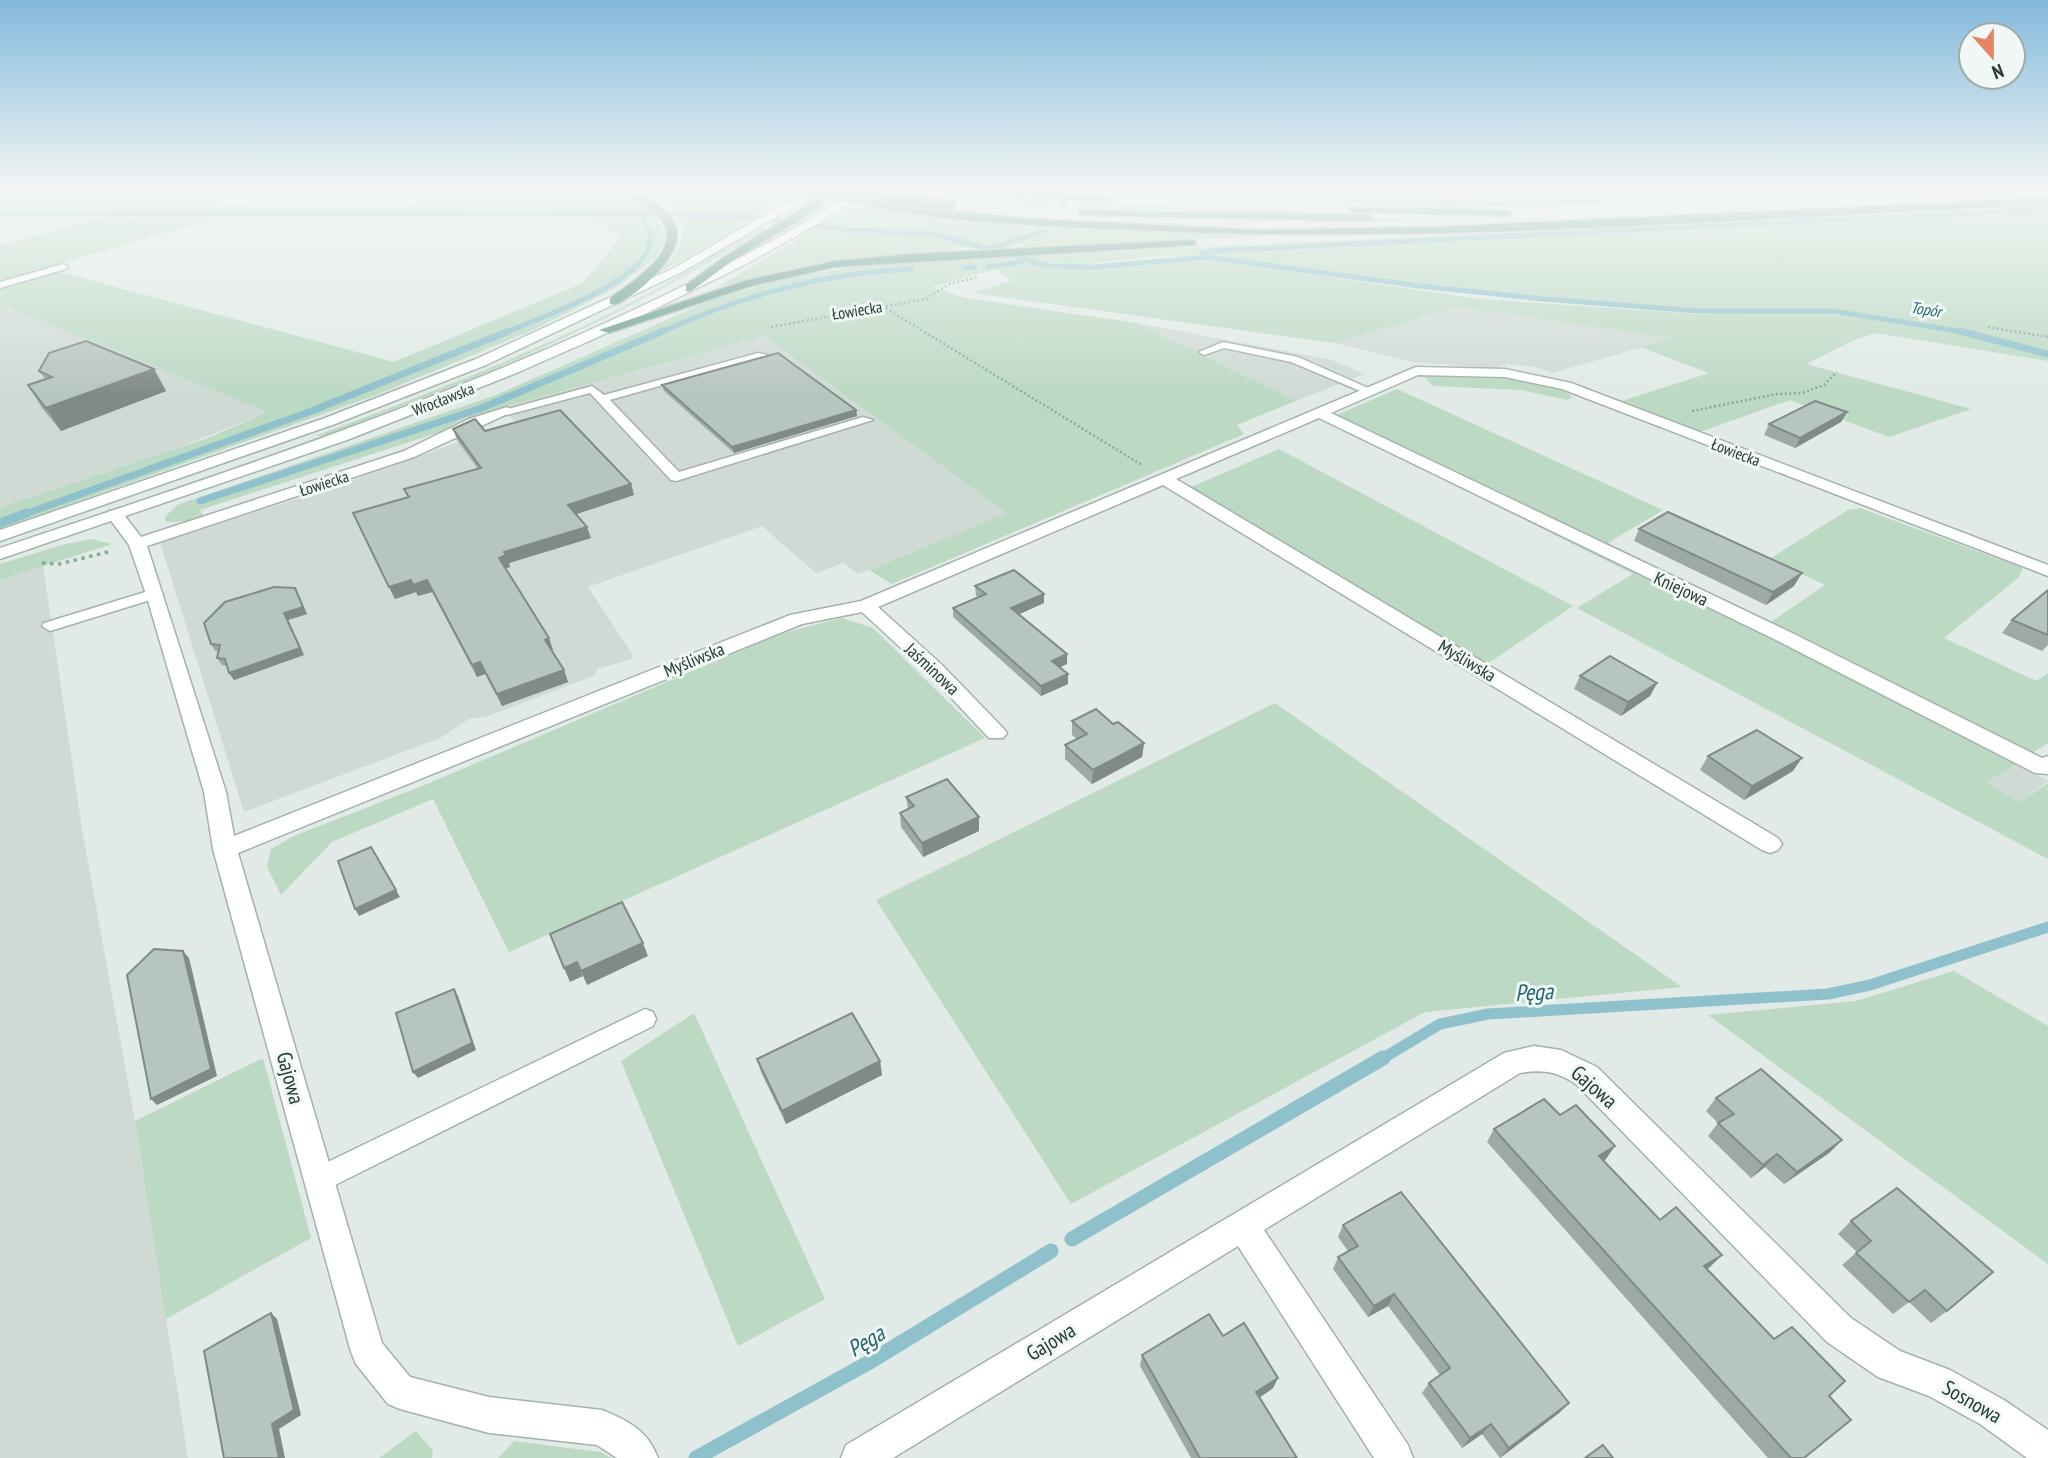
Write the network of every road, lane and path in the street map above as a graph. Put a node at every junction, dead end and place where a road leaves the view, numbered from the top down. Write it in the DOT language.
graph roads {
  1 [pos="663,259"];
  2 [pos="697,259"];
  3 [pos="728,259"];
  4 [pos="752,259"];
  5 [pos="887,259"];
  6 [pos="63,267"];
  7 [pos="981,276"];
  8 [pos="0,285"];
  9 [pos="690,288"];
  10 [pos="614,301"];
  11 [pos="882,306"];
  12 [pos="771,327"];
  13 [pos="1988,327"];
  14 [pos="605,330"];
  15 [pos="2048,337"];
  16 [pos="1204,352"];
  17 [pos="762,355"];
  18 [pos="1416,371"];
  19 [pos="1837,372"];
  20 [pos="1369,391"];
  21 [pos="602,398"];
  22 [pos="507,411"];
  23 [pos="1318,412"];
  24 [pos="867,421"];
  25 [pos="1657,422"];
  26 [pos="1164,479"];
  27 [pos="115,515"];
  28 [pos="0,536"];
  29 [pos="137,544"];
  30 [pos="0,554"];
  31 [pos="32,563"];
  32 [pos="2048,571"];
  33 [pos="155,594"];
  34 [pos="866,606"];
  35 [pos="50,626"];
  36 [pos="996,733"];
  37 [pos="2046,766"];
  38 [pos="1770,844"];
  39 [pos="225,849"];
  40 [pos="645,1019"];
  41 [pos="318,1180"];
  42 [pos="1244,1227"];
  43 [pos="1890,1365"];
  44 [pos="2048,1451"];
  45 [pos="640,1458"];
  46 [pos="859,1458"];
  47 [pos="1395,1458"];
  1 -- 10 [label="main road"];
  2 -- 10 [label="street, Wrocławska"];
  3 -- 9 [label="main road"];
  4 -- 9 [label="street, Wrocławska"];
  5 -- 14 [label="main road"];
  6 -- 8 [label="lane"];
  7 -- 11 [label="path, Łowiecka"];
  9 -- 14 [label="street, Wrocławska"];
  10 -- 28 [label="street, Wrocławska"];
  11 -- 12 [label="path, Łowiecka"];
  11 -- 26 [label="path"];
  13 -- 15 [label="path"];
  14 -- 27 [label="street, Wrocławska"];
  16 -- 20 [label="lane"];
  17 -- 21 [label="lane"];
  18 -- 20 [label="street, Myśliwska"];
  18 -- 25 [label="street, Łowiecka"];
  19 -- 25 [label="path"];
  20 -- 23 [label="street, Myśliwska"];
  21 -- 22 [label="lane"];
  21 -- 24 [label="lane"];
  22 -- 29 [label="street, Łowiecka"];
  23 -- 26 [label="street, Myśliwska"];
  23 -- 37 [label="street, Kniejowa"];
  25 -- 32 [label="street, Łowiecka"];
  26 -- 34 [label="street, Myśliwska"];
  26 -- 38 [label="street, Myśliwska"];
  27 -- 29 [label="street, Gajowa"];
  27 -- 30 [label="street, Wrocławska"];
  29 -- 31 [label="path"];
  29 -- 33 [label="street, Gajowa"];
  33 -- 35 [label="lane"];
  33 -- 39 [label="street, Gajowa"];
  34 -- 36 [label="street, Jaśminowa"];
  34 -- 39 [label="street, Myśliwska"];
  39 -- 41 [label="street, Gajowa"];
  40 -- 41 [label="lane"];
  41 -- 45 [label="street, Gajowa"];
  42 -- 43 [label="street, Gajowa"];
  42 -- 46 [label="street, Gajowa"];
  42 -- 47 [label="street"];
  43 -- 44 [label="street, Sosnowa"];
}
